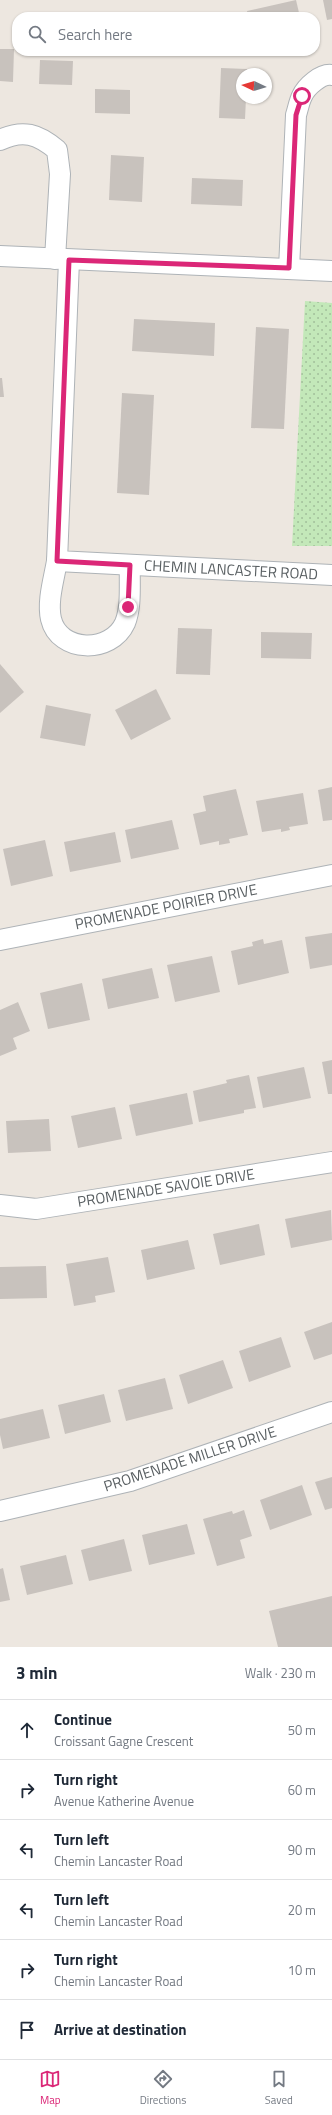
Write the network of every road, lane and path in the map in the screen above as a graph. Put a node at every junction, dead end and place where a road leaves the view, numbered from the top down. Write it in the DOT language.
graph roads {
  1 [pos="332,75"];
  2 [pos="0,140"];
  3 [pos="0,256"];
  4 [pos="62,259"];
  5 [pos="289,268"];
  6 [pos="332,271"];
  7 [pos="57,561"];
  8 [pos="130,565"];
  9 [pos="332,575"];
  10 [pos="332,875"];
  11 [pos="0,940"];
  12 [pos="332,1162"];
  13 [pos="0,1205"];
  14 [pos="332,1412"];
  15 [pos="0,1511"];
  1 -- 5 [label="street"];
  2 -- 4 [label="street, CHEMIN LANCASTER ROAD"];
  3 -- 4 [label="street"];
  4 -- 5 [label="street"];
  4 -- 7 [label="street, CHEMIN LANCASTER ROAD"];
  5 -- 6 [label="street"];
  7 -- 8 [label="street, CHEMIN LANCASTER ROAD"];
  7 -- 8 [label="street, CHEMIN LANCASTER ROAD"];
  8 -- 9 [label="street, CHEMIN LANCASTER ROAD"];
  10 -- 11 [label="street, PROMENADE POIRIER DRIVE"];
  12 -- 13 [label="street, PROMENADE SAVOIE DRIVE"];
  14 -- 15 [label="street, PROMENADE MILLER DRIVE"];
}
